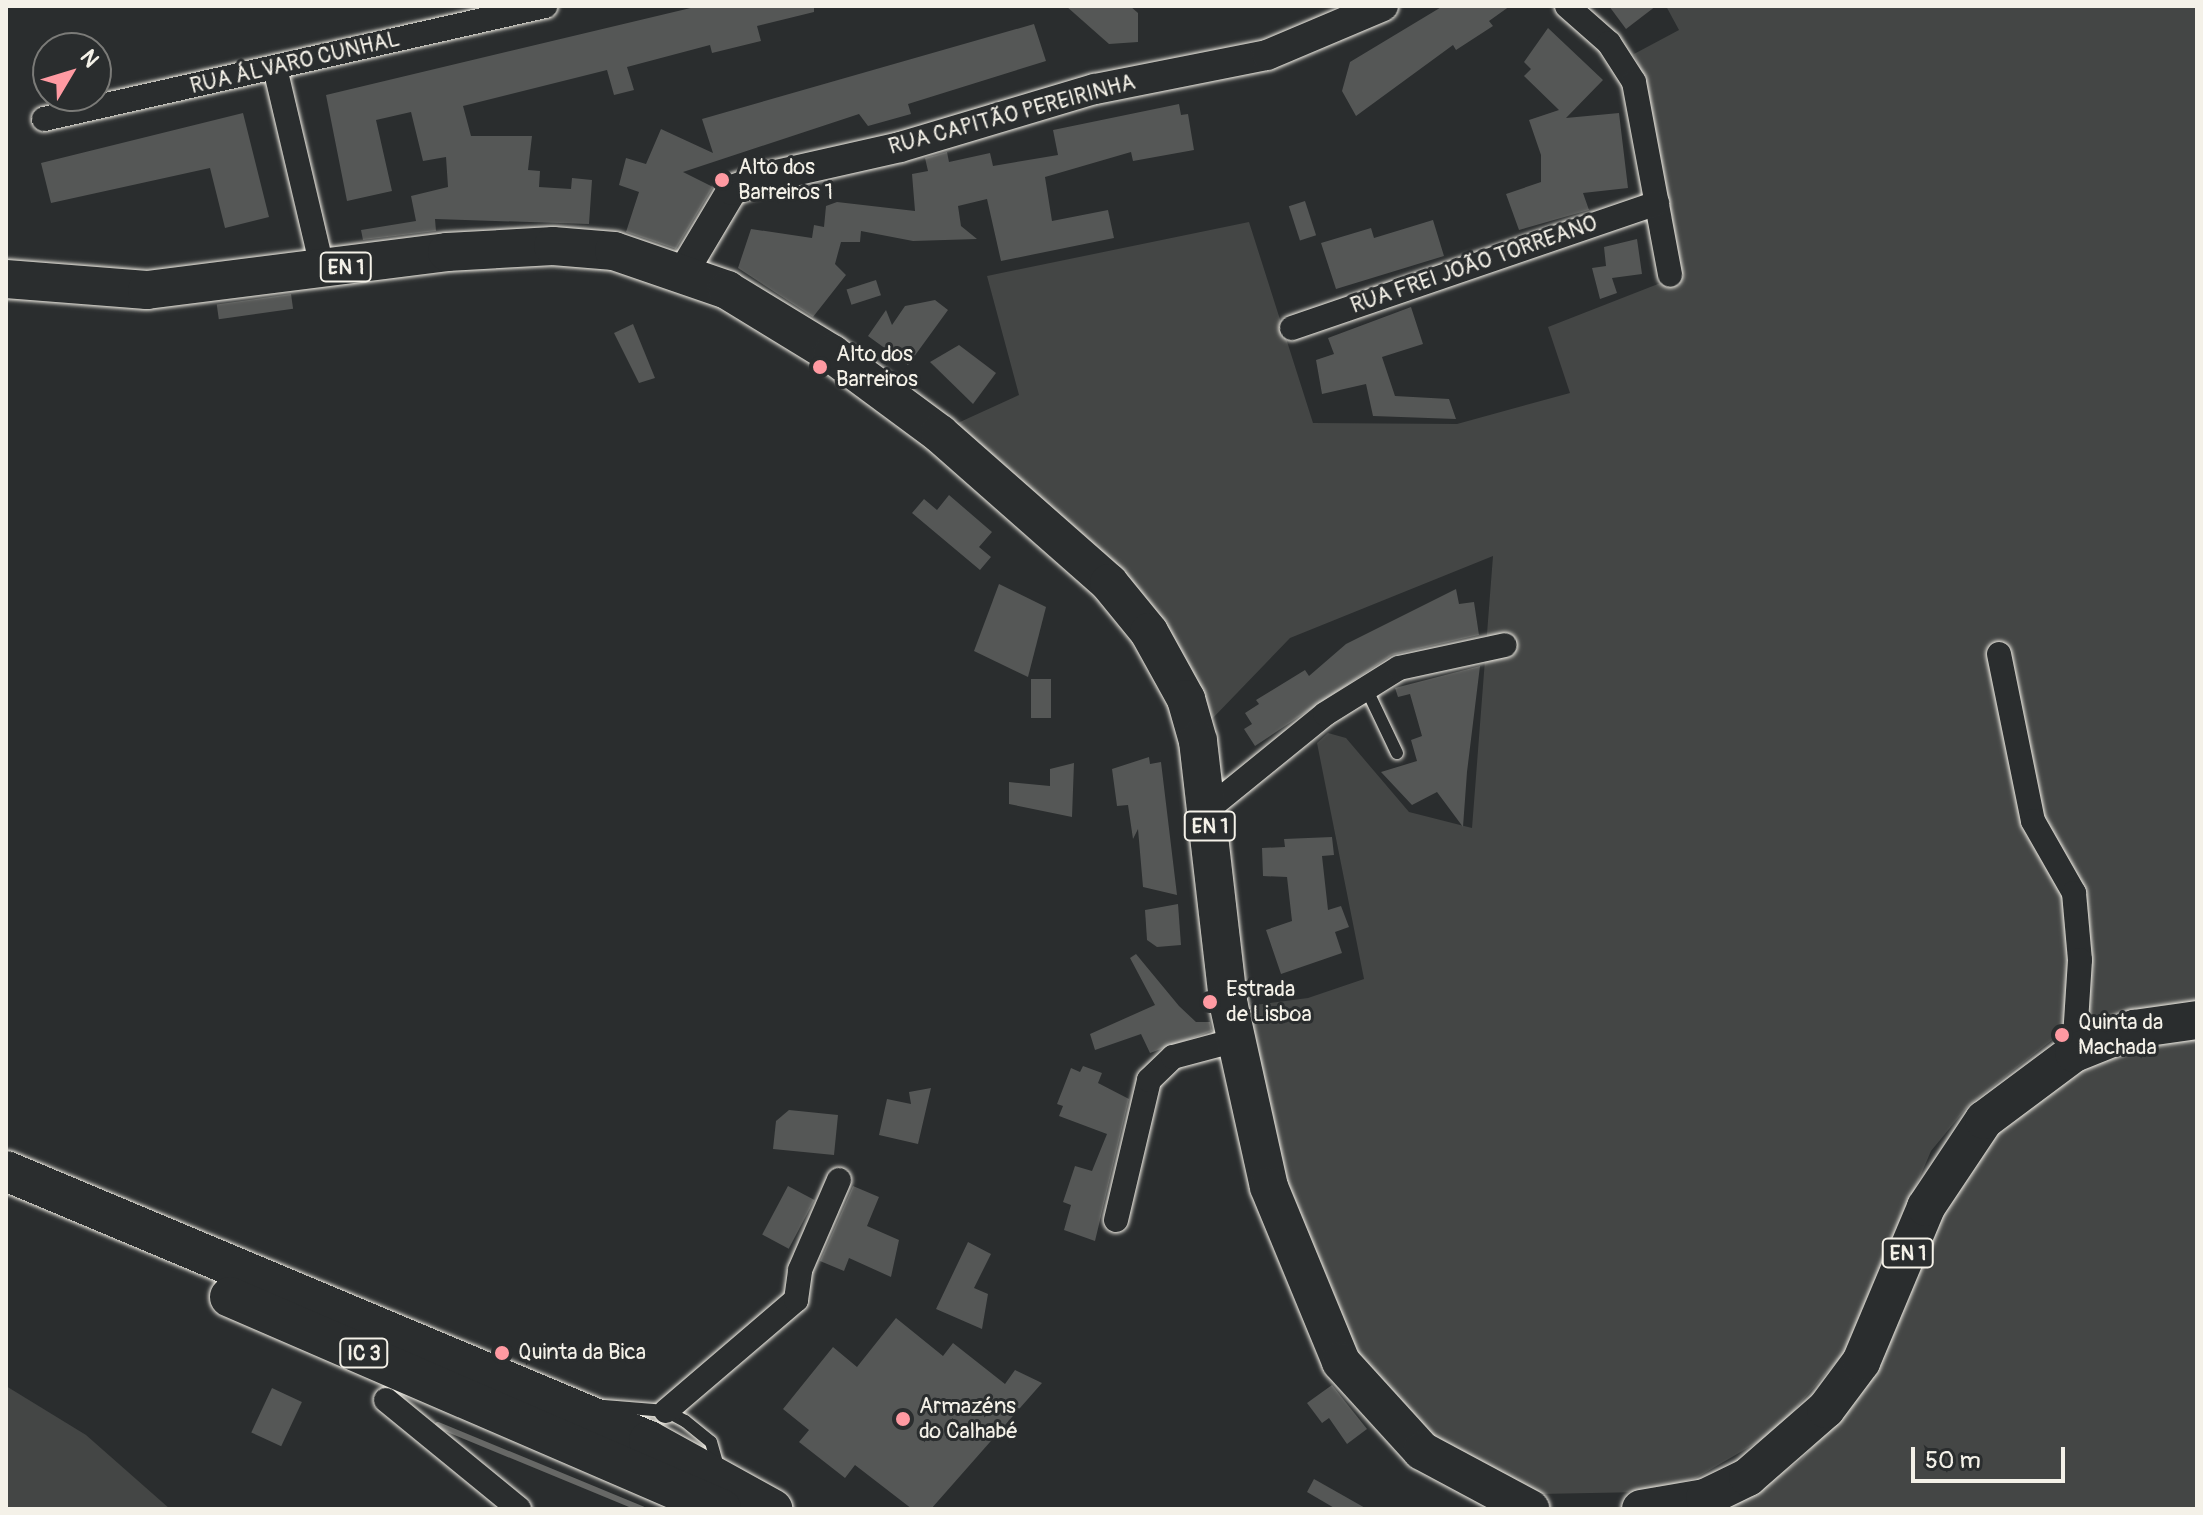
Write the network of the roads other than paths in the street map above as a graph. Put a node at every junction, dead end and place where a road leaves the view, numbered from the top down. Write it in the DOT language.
graph roads {
  1 [pos="545,6"];
  2 [pos="1383,6"];
  3 [pos="1567,6"];
  4 [pos="275,68"];
  5 [pos="44,119"];
  6 [pos="1657,203"];
  7 [pos="323,271"];
  8 [pos="682,274"];
  9 [pos="1670,275"];
  10 [pos="6,279"];
  11 [pos="1292,328"];
  12 [pos="1505,645"];
  13 [pos="1999,654"];
  14 [pos="1366,688"];
  15 [pos="1397,753"];
  16 [pos="1207,810"];
  17 [pos="2197,1020"];
  18 [pos="1236,1040"];
  19 [pos="2074,1053"];
  20 [pos="6,1171"];
  21 [pos="839,1180"];
  22 [pos="6,1201"];
  23 [pos="1116,1220"];
  24 [pos="386,1400"];
  25 [pos="573,1409"];
  26 [pos="666,1411"];
  27 [pos="721,1493"];
  28 [pos="519,1509"];
  29 [pos="772,1509"];
  30 [pos="1530,1509"];
  31 [pos="1641,1509"];
  1 -- 4 [label="street, RUA ÁLVARO CUNHAL"];
  2 -- 8 [label="street, RUA CAPITÃO PEREIRINHA"];
  3 -- 6 [label="street"];
  4 -- 5 [label="street, RUA ÁLVARO CUNHAL"];
  4 -- 7 [label="street"];
  6 -- 9 [label="street"];
  6 -- 11 [label="street, RUA FREI JOÃO TORREANO"];
  7 -- 8 [label="main road, EN 1"];
  7 -- 10 [label="main road, EN 1"];
  8 -- 16 [label="main road, EN 1"];
  12 -- 14 [label="street"];
  13 -- 19 [label="street"];
  14 -- 15 [label="lane"];
  14 -- 16 [label="street"];
  16 -- 18 [label="main road, EN 1"];
  17 -- 19 [label="main road, EN 1"];
  18 -- 23 [label="street"];
  18 -- 30 [label="main road, EN 1"];
  19 -- 31 [label="main road, EN 1"];
  20 -- 25 [label="highway, IC 3"];
  21 -- 26 [label="street"];
  22 -- 27 [label="highway, IC 3"];
  24 -- 28 [label="street"];
  25 -- 26 [label="lane"];
  25 -- 27 [label="highway, IC 3"];
  26 -- 27 [label="lane"];
  27 -- 29 [label="highway, IC 3"];
}
